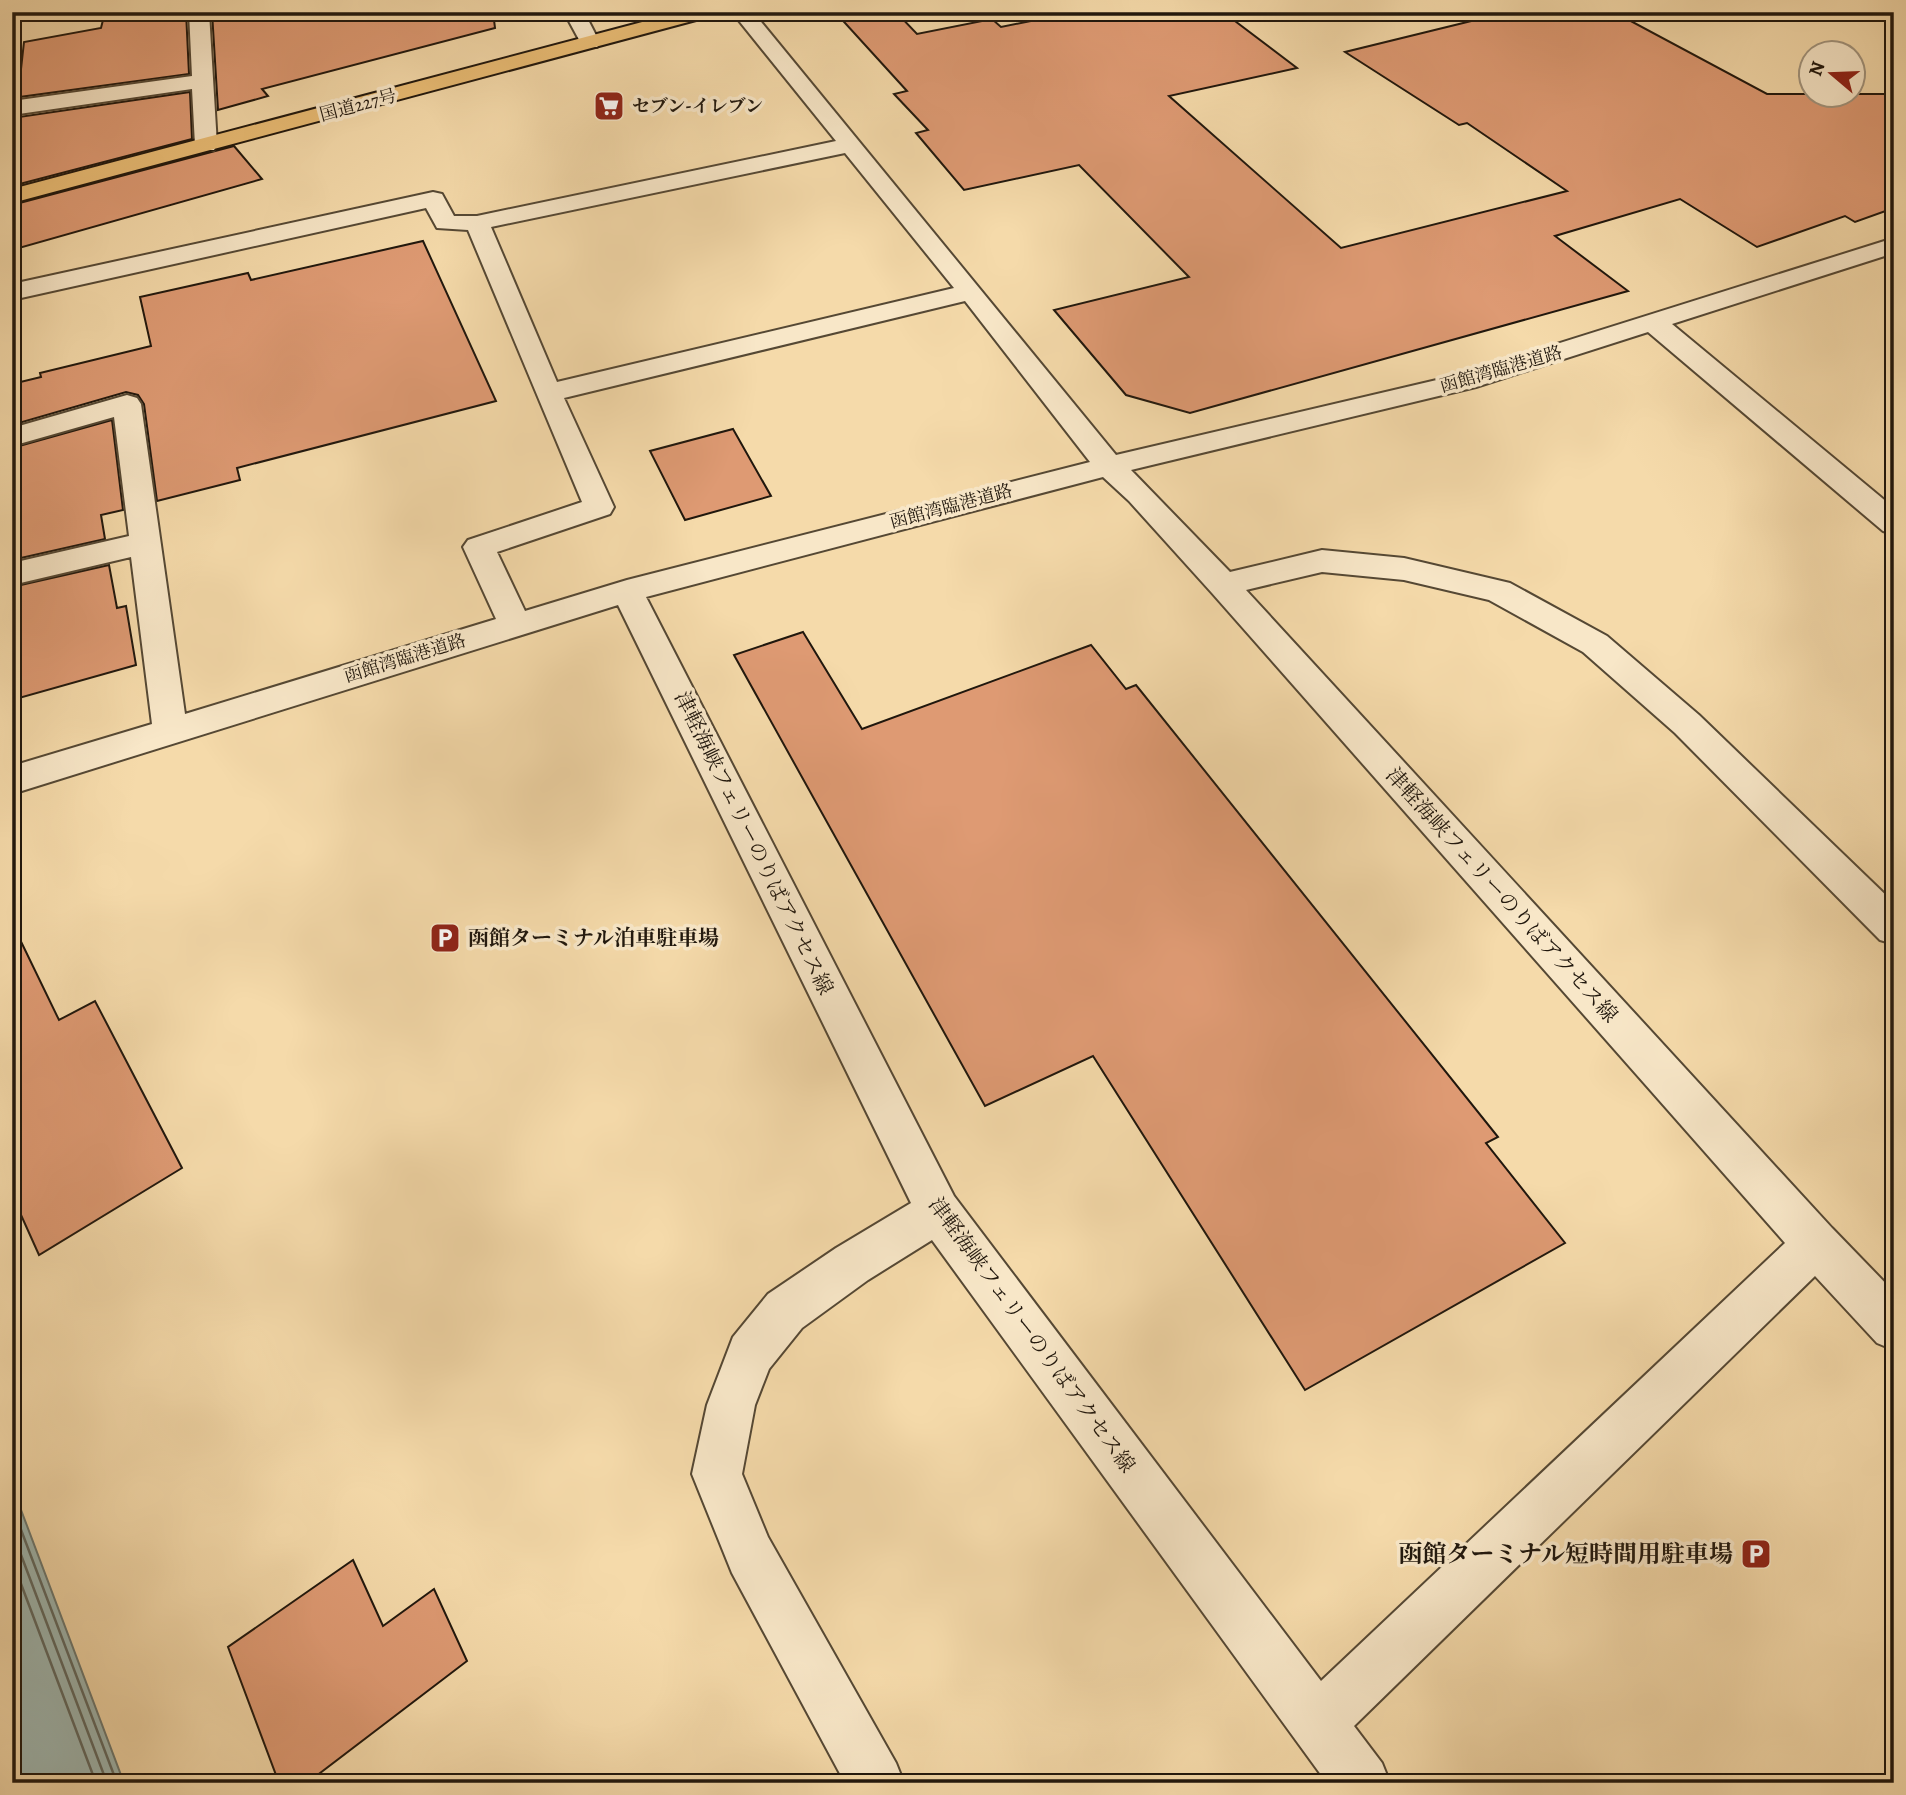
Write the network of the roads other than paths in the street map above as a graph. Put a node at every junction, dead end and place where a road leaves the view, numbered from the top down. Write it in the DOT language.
graph roads {
  1 [pos="200,12"];
  2 [pos="574,12"];
  3 [pos="704,12"];
  4 [pos="742,12"];
  5 [pos="590,43"];
  6 [pos="202,81"];
  7 [pos="12,108"];
  8 [pos="206,145"];
  9 [pos="852,145"];
  10 [pos="12,196"];
  11 [pos="477,222"];
  12 [pos="1894,245"];
  13 [pos="12,292"];
  14 [pos="971,292"];
  15 [pos="1653,323"];
  16 [pos="548,393"];
  17 [pos="12,437"];
  18 [pos="1109,466"];
  19 [pos="1894,524"];
  20 [pos="145,543"];
  21 [pos="12,574"];
  22 [pos="1223,585"];
  23 [pos="627,590"];
  24 [pos="515,624"];
  25 [pos="170,731"];
  26 [pos="12,780"];
  27 [pos="1894,928"];
  28 [pos="938,1211"];
  29 [pos="1816,1244"];
  30 [pos="1894,1326"];
  31 [pos="1317,1723"];
  32 [pos="876,1783"];
  33 [pos="1362,1783"];
  1 -- 6 [label="street"];
  2 -- 5 [label="street"];
  3 -- 5 [label="highway, 国道227号"];
  4 -- 9 [label="street, 津軽海峡フェリーのりばアクセス線"];
  5 -- 8 [label="highway, 国道227号"];
  6 -- 7 [label="street"];
  6 -- 8 [label="street"];
  8 -- 10 [label="highway, 国道227号"];
  9 -- 11 [label="street"];
  9 -- 14 [label="street, 津軽海峡フェリーのりばアクセス線"];
  11 -- 13 [label="street"];
  11 -- 16 [label="street"];
  12 -- 15 [label="street, 函館湾臨港道路"];
  14 -- 16 [label="street"];
  14 -- 18 [label="street, 津軽海峡フェリーのりばアクセス線"];
  15 -- 18 [label="street, 函館湾臨港道路"];
  15 -- 19 [label="street"];
  16 -- 24 [label="street"];
  17 -- 20 [label="street"];
  18 -- 22 [label="street, 津軽海峡フェリーのりばアクセス線"];
  18 -- 23 [label="street, 函館湾臨港道路"];
  20 -- 21 [label="street"];
  20 -- 25 [label="street"];
  22 -- 27 [label="street"];
  22 -- 29 [label="street, 津軽海峡フェリーのりばアクセス線"];
  23 -- 24 [label="street, 函館湾臨港道路"];
  23 -- 28 [label="street, 津軽海峡フェリーのりばアクセス線"];
  24 -- 25 [label="street, 函館湾臨港道路"];
  25 -- 26 [label="street, 函館湾臨港道路"];
  28 -- 31 [label="street, 津軽海峡フェリーのりばアクセス線"];
  28 -- 32 [label="street"];
  29 -- 30 [label="street, 津軽海峡フェリーのりばアクセス線"];
  29 -- 31 [label="street"];
  31 -- 33 [label="street, 津軽海峡フェリーのりばアクセス線"];
}
